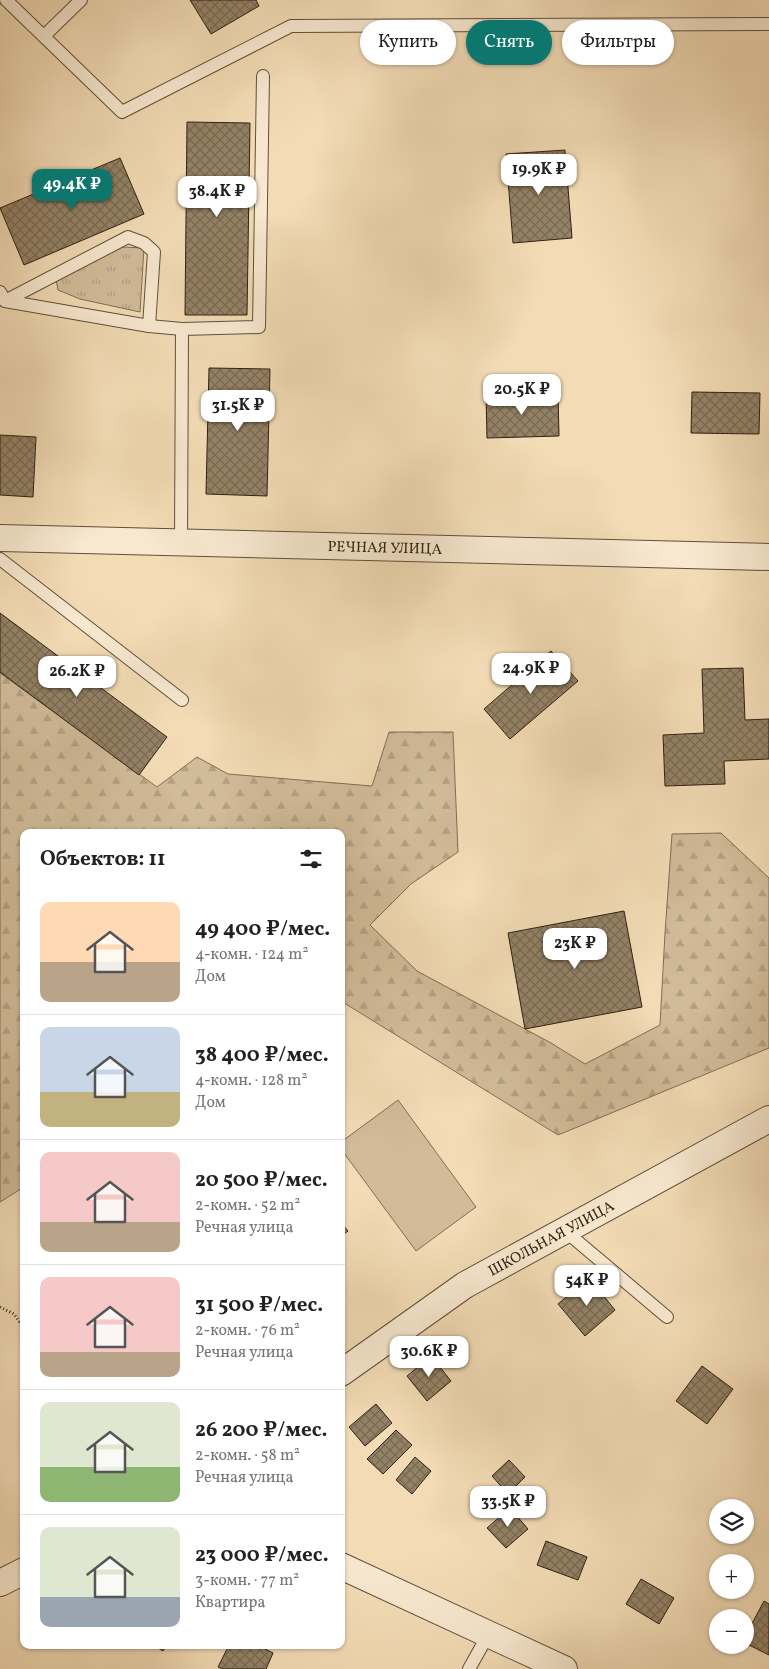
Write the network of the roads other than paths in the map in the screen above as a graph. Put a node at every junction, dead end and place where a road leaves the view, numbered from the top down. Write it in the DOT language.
graph roads {
  1 [pos="6,0"];
  2 [pos="82,0"];
  3 [pos="769,24"];
  4 [pos="44,36"];
  5 [pos="263,76"];
  6 [pos="2,297"];
  7 [pos="149,326"];
  8 [pos="182,329"];
  9 [pos="0,538"];
  10 [pos="181,543"];
  11 [pos="769,557"];
  12 [pos="0,560"];
  13 [pos="182,700"];
  14 [pos="769,1119"];
  15 [pos="564,1230"];
  16 [pos="667,1317"];
  17 [pos="345,1369"];
  18 [pos="345,1568"];
  19 [pos="20,1573"];
  20 [pos="0,1583"];
  21 [pos="488,1635"];
  22 [pos="469,1669"];
  23 [pos="564,1669"];
  1 -- 4 [label="lane"];
  2 -- 4 [label="lane"];
  3 -- 4 [label="lane"];
  5 -- 8 [label="lane"];
  6 -- 7 [label="lane"];
  6 -- 7 [label="lane"];
  7 -- 8 [label="lane"];
  8 -- 10 [label="lane"];
  9 -- 10 [label="street, РЕЧНАЯ УЛИЦА"];
  10 -- 11 [label="street, РЕЧНАЯ УЛИЦА"];
  12 -- 13 [label="lane"];
  14 -- 15 [label="street, ШКОЛЬНАЯ УЛИЦА"];
  15 -- 16 [label="lane"];
  15 -- 17 [label="street, ШКОЛЬНАЯ УЛИЦА"];
  18 -- 21 [label="street"];
  19 -- 20 [label="street"];
  21 -- 22 [label="lane"];
  21 -- 23 [label="street"];
}
